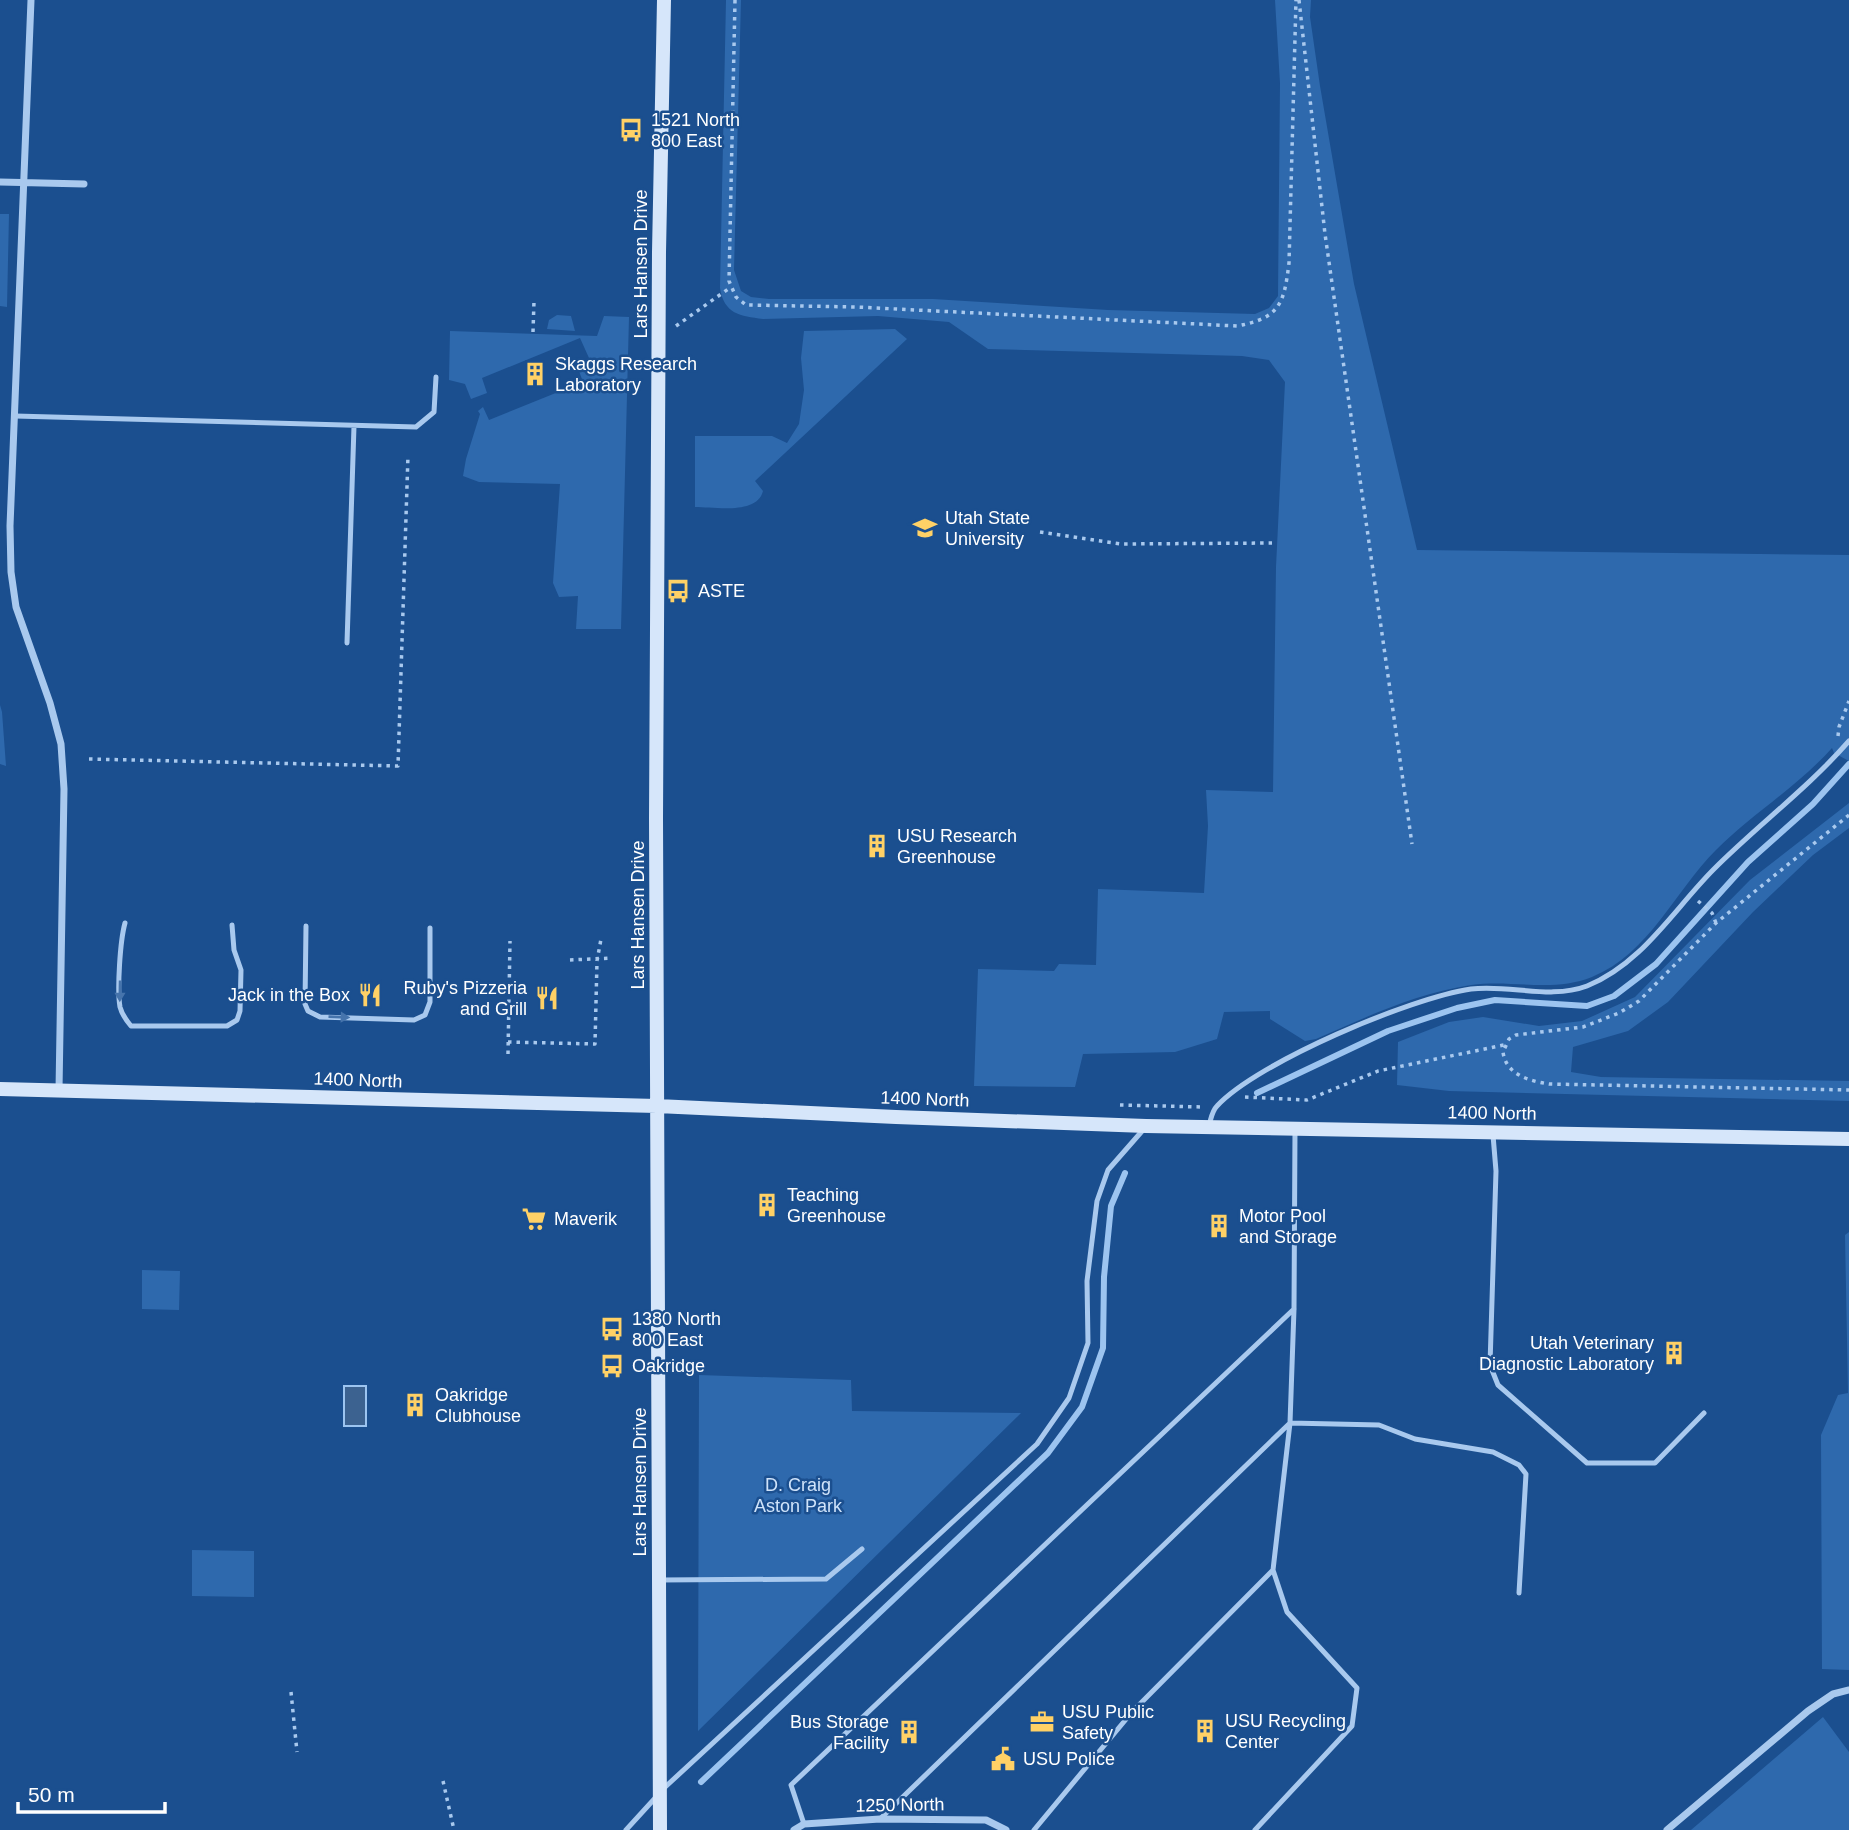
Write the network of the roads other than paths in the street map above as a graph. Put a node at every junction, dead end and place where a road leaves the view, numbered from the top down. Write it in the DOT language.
graph roads {
  1 [pos="31,0"];
  2 [pos="664,0"];
  3 [pos="0,182"];
  4 [pos="26,182"];
  5 [pos="84,184"];
  6 [pos="436,377"];
  7 [pos="15,416"];
  8 [pos="354,426"];
  9 [pos="346,643"];
  10 [pos="1849,741"];
  11 [pos="125,923"];
  12 [pos="232,925"];
  13 [pos="306,926"];
  14 [pos="430,928"];
  15 [pos="0,1089"];
  16 [pos="60,1090"];
  17 [pos="657,1106"];
  18 [pos="1146,1126"];
  19 [pos="1209,1126"];
  20 [pos="1295,1128"];
  21 [pos="1493,1132"];
  22 [pos="1849,1139"];
  23 [pos="1294,1309"];
  24 [pos="1704,1413"];
  25 [pos="1290,1423"];
  26 [pos="862,1549"];
  27 [pos="1273,1570"];
  28 [pos="660,1580"];
  29 [pos="1519,1593"];
  30 [pos="1849,1690"];
  31 [pos="661,1791"];
  32 [pos="880,1819"];
  33 [pos="804,1824"];
  34 [pos="626,1830"];
  35 [pos="660,1830"];
  36 [pos="794,1830"];
  37 [pos="1006,1830"];
  38 [pos="1034,1830"];
  39 [pos="1255,1830"];
  40 [pos="1667,1830"];
  1 -- 4 [label="street"];
  2 -- 17 [label="main road, Lars Hansen Drive"];
  3 -- 4 [label="street"];
  4 -- 5 [label="street"];
  4 -- 7 [label="street"];
  6 -- 8 [label="lane"];
  7 -- 8 [label="lane"];
  7 -- 16 [label="street"];
  8 -- 9 [label="lane"];
  10 -- 19 [label="lane"];
  11 -- 12 [label="lane, one-way"];
  13 -- 14 [label="lane, one-way"];
  15 -- 16 [label="main road, 1400 North"];
  16 -- 17 [label="main road, 1400 North"];
  17 -- 18 [label="main road, 1400 North"];
  17 -- 28 [label="main road, Lars Hansen Drive"];
  18 -- 19 [label="main road, 1400 North"];
  18 -- 31 [label="lane"];
  19 -- 20 [label="main road, 1400 North"];
  20 -- 21 [label="main road, 1400 North"];
  20 -- 23 [label="lane"];
  21 -- 22 [label="main road, 1400 North"];
  21 -- 24 [label="lane"];
  23 -- 25 [label="lane"];
  23 -- 33 [label="lane"];
  25 -- 27 [label="lane"];
  25 -- 29 [label="lane"];
  25 -- 32 [label="lane"];
  26 -- 28 [label="lane"];
  27 -- 38 [label="lane"];
  27 -- 39 [label="lane"];
  28 -- 31 [label="main road, Lars Hansen Drive"];
  30 -- 40 [label="street"];
  31 -- 34 [label="lane"];
  31 -- 35 [label="main road, Lars Hansen Drive"];
  32 -- 33 [label="street, 1250 North"];
  32 -- 37 [label="street, 1250 North"];
  33 -- 36 [label="street, 1250 North"];
}
